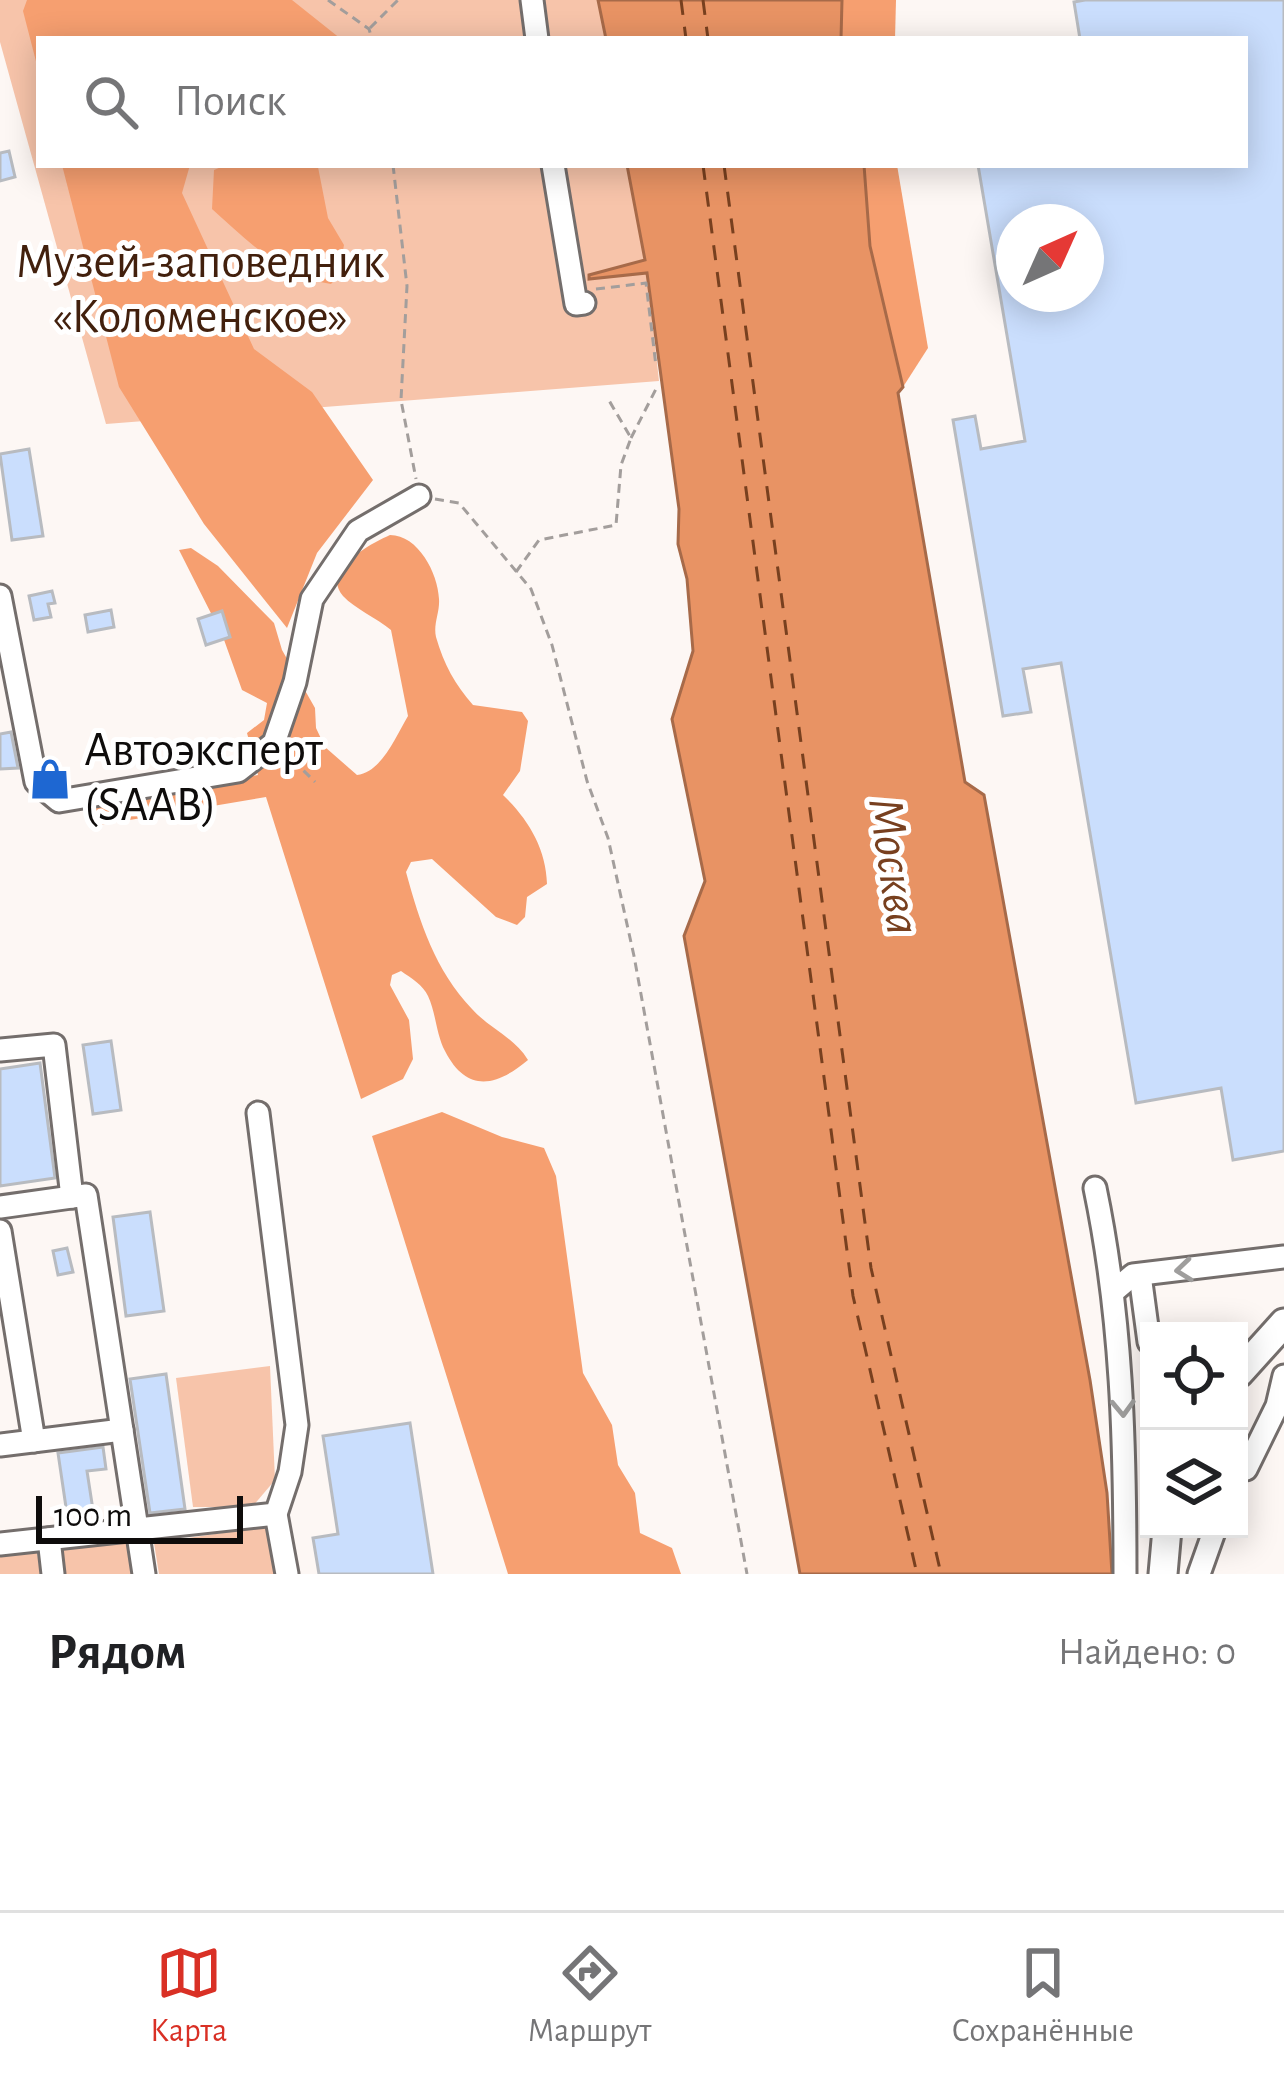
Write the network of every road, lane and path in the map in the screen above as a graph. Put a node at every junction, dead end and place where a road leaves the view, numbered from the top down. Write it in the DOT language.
graph roads {
  1 [pos="328,0"];
  2 [pos="398,0"];
  3 [pos="532,0"];
  4 [pos="369,29"];
  5 [pos="371,36"];
  6 [pos="537,36"];
  7 [pos="393,168"];
  8 [pos="553,168"];
  9 [pos="583,297"];
  10 [pos="656,366"];
  11 [pos="657,387"];
  12 [pos="607,397"];
  13 [pos="631,438"];
  14 [pos="419,496"];
  15 [pos="515,574"];
  16 [pos="0,596"];
  17 [pos="256,758"];
  18 [pos="315,782"];
  19 [pos="0,1050"];
  20 [pos="258,1113"];
  21 [pos="1095,1188"];
  22 [pos="72,1197"];
  23 [pos="0,1207"];
  24 [pos="0,1232"];
  25 [pos="1284,1257"];
  26 [pos="1248,1264"];
  27 [pos="1140,1275"];
  28 [pos="1284,1282"];
  29 [pos="1113,1292"];
  30 [pos="1146,1322"];
  31 [pos="1284,1323"];
  32 [pos="1284,1336"];
  33 [pos="1248,1362"];
  34 [pos="1248,1363"];
  35 [pos="1284,1376"];
  36 [pos="1284,1424"];
  37 [pos="122,1430"];
  38 [pos="34,1441"];
  39 [pos="0,1445"];
  40 [pos="1248,1465"];
  41 [pos="1248,1469"];
  42 [pos="276,1514"];
  43 [pos="138,1529"];
  44 [pos="1166,1538"];
  45 [pos="1212,1538"];
  46 [pos="49,1539"];
  47 [pos="0,1544"];
  48 [pos="53,1574"];
  49 [pos="144,1574"];
  50 [pos="287,1574"];
  51 [pos="747,1574"];
  52 [pos="1125,1574"];
  53 [pos="1163,1574"];
  54 [pos="1199,1574"];
  1 -- 4 [label="path"];
  2 -- 4 [label="path"];
  3 -- 6 [label="street"];
  4 -- 5 [label="path"];
  7 -- 14 [label="path"];
  8 -- 9 [label="street"];
  9 -- 10 [label="path"];
  11 -- 13 [label="path"];
  12 -- 13 [label="path"];
  13 -- 15 [label="path"];
  14 -- 15 [label="path"];
  14 -- 17 [label="street"];
  15 -- 51 [label="path"];
  16 -- 17 [label="street"];
  17 -- 18 [label="path"];
  19 -- 22 [label="street"];
  20 -- 42 [label="street"];
  21 -- 29 [label="street"];
  22 -- 23 [label="street"];
  22 -- 37 [label="street"];
  24 -- 38 [label="street"];
  25 -- 26 [label="street"];
  26 -- 27 [label="street, one-way"];
  26 -- 28 [label="street"];
  27 -- 29 [label="street"];
  27 -- 30 [label="street"];
  29 -- 52 [label="street, one-way"];
  31 -- 33 [label="main road"];
  32 -- 34 [label="main road"];
  35 -- 40 [label="street"];
  36 -- 41 [label="street"];
  37 -- 38 [label="street"];
  37 -- 43 [label="street"];
  38 -- 39 [label="street"];
  42 -- 43 [label="street"];
  42 -- 50 [label="street"];
  43 -- 46 [label="street"];
  43 -- 49 [label="street"];
  44 -- 53 [label="main road"];
  45 -- 54 [label="street"];
  46 -- 47 [label="street"];
  46 -- 48 [label="street"];
}
